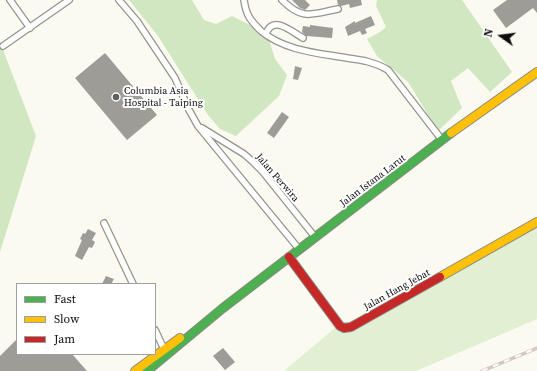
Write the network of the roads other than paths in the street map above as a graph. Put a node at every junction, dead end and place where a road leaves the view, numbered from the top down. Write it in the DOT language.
graph roads {
  1 [pos="10,0"];
  2 [pos="69,0"];
  3 [pos="119,0"];
  4 [pos="244,0"];
  5 [pos="282,0"];
  6 [pos="338,10"];
  7 [pos="30,28"];
  8 [pos="266,34"];
  9 [pos="303,38"];
  10 [pos="3,46"];
  11 [pos="537,72"];
  12 [pos="198,126"];
  13 [pos="442,140"];
  14 [pos="537,222"];
  15 [pos="104,223"];
  16 [pos="315,237"];
  17 [pos="299,249"];
  18 [pos="289,257"];
  19 [pos="133,283"];
  20 [pos="223,308"];
  21 [pos="156,332"];
  22 [pos="164,349"];
  23 [pos="156,355"];
  24 [pos="156,355"];
  25 [pos="134,371"];
  26 [pos="147,371"];
  1 -- 7 [label="street"];
  2 -- 7 [label="street"];
  3 -- 12 [label="street, Jalan Perwira"];
  4 -- 8 [label="street"];
  5 -- 6 [label="street"];
  7 -- 10 [label="street"];
  8 -- 9 [label="street"];
  8 -- 13 [label="street"];
  11 -- 13 [label="main road, Jalan Istana Larut"];
  12 -- 16 [label="street, Jalan Perwira"];
  12 -- 17 [label="street, Jalan Perwira"];
  13 -- 16 [label="main road, Jalan Istana Larut"];
  14 -- 18 [label="main road, Jalan Hang Jebat"];
  15 -- 19 [label="street"];
  16 -- 17 [label="main road, Jalan Istana Larut"];
  17 -- 18 [label="main road, Jalan Istana Larut"];
  18 -- 20 [label="main road, Jalan Istana Larut"];
  20 -- 22 [label="main road, Jalan Istana Larut"];
  20 -- 26 [label="main road, Jalan Istana Larut"];
  21 -- 22 [label="street"];
  22 -- 24 [label="main road, Jalan Istana Larut"];
  23 -- 25 [label="main road, Jalan Istana Larut"];
}
